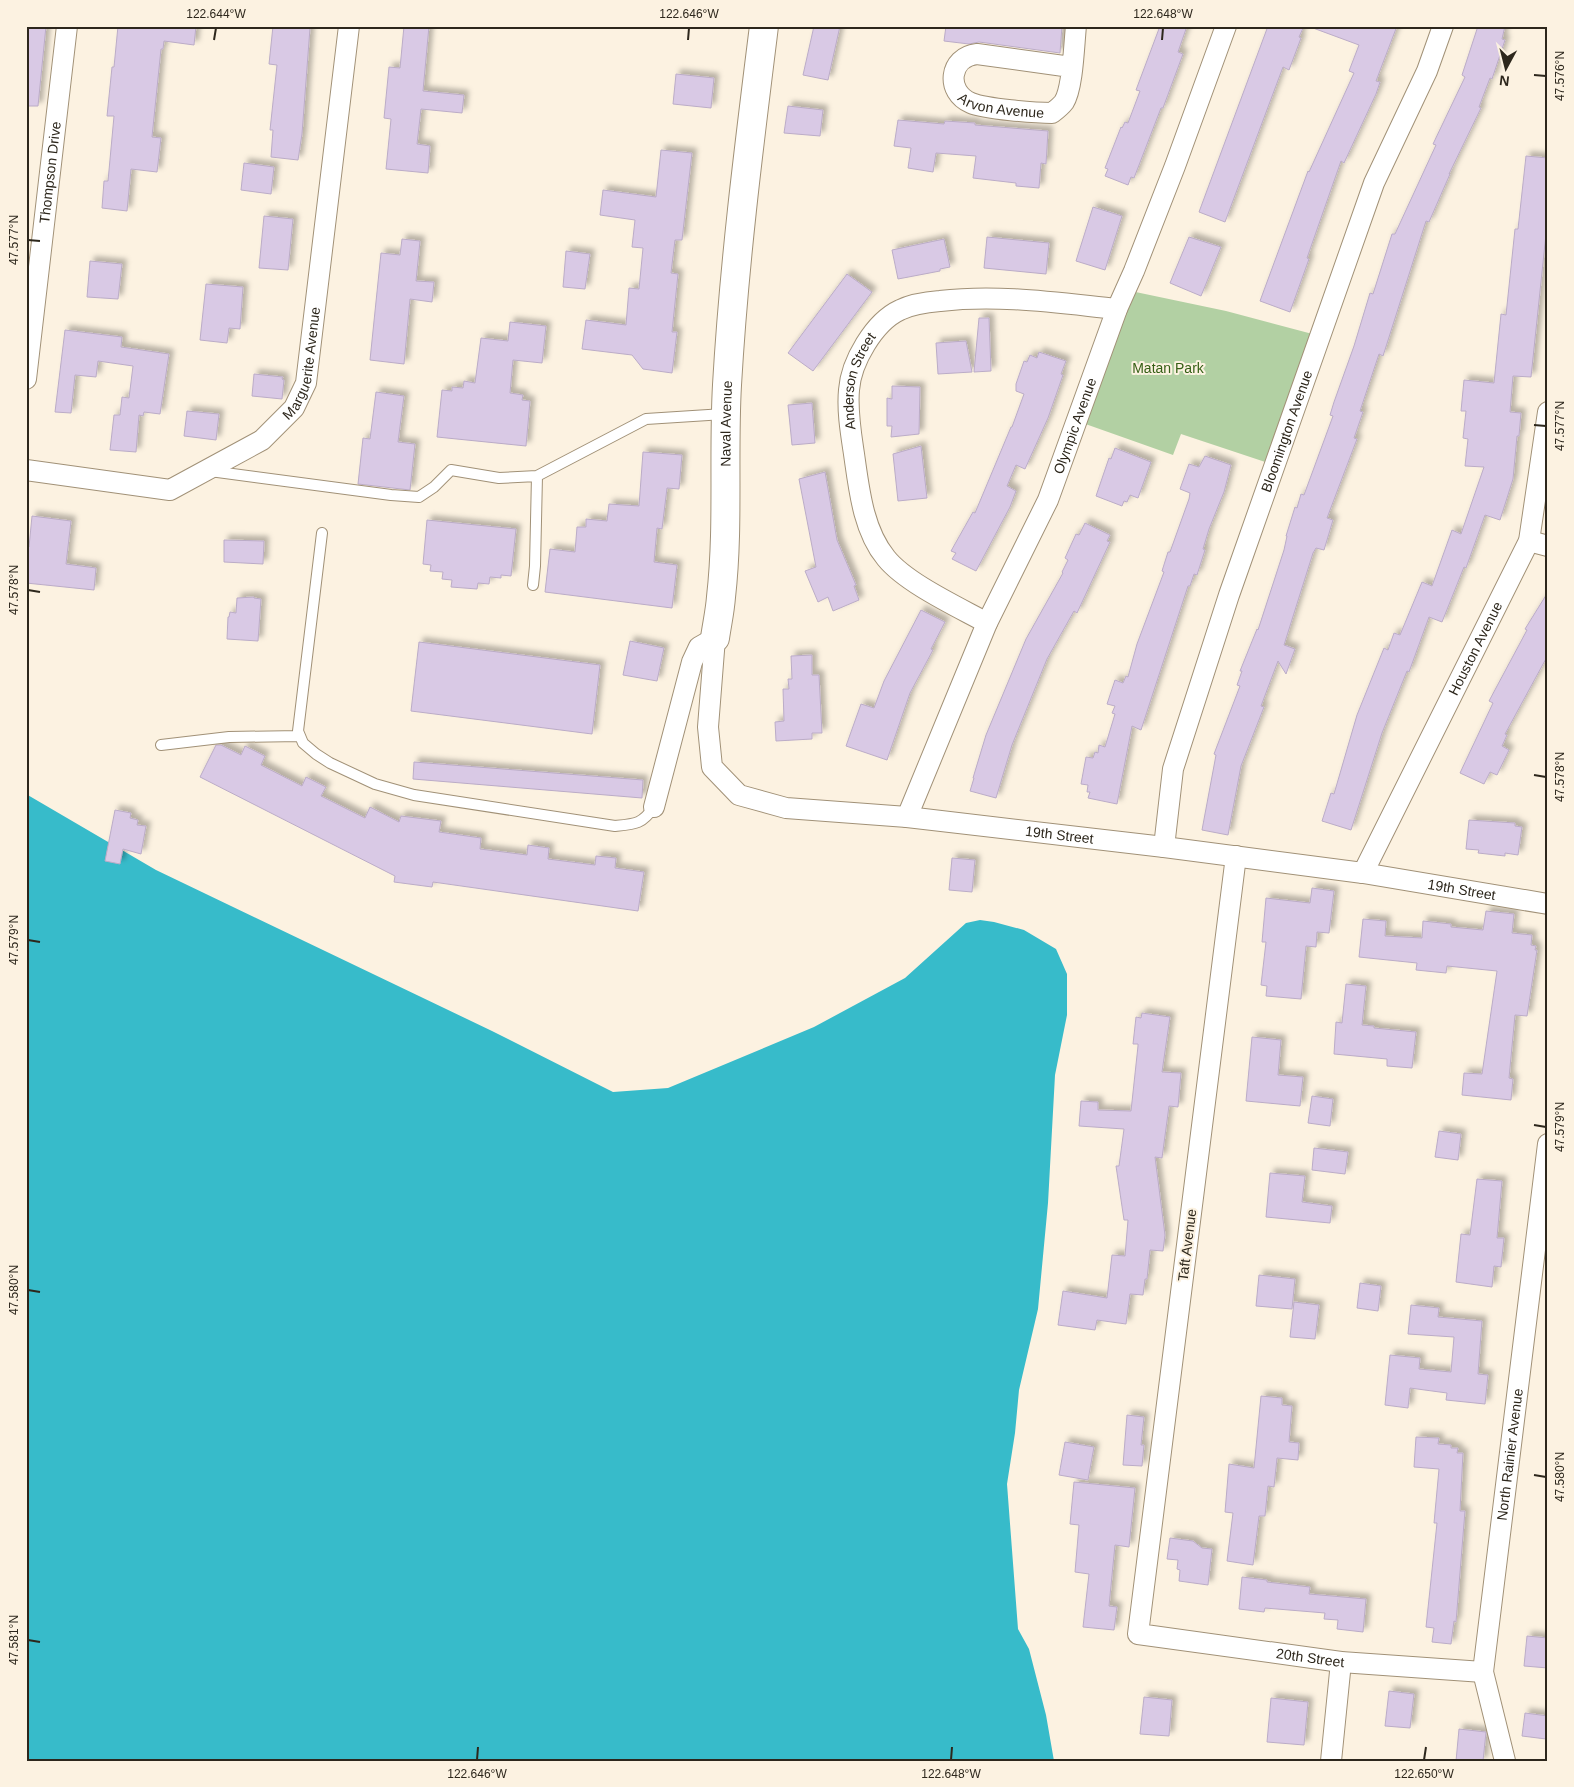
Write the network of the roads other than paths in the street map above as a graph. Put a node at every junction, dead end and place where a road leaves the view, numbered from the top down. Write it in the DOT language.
graph roads {
  1 [pos="67,26"];
  2 [pos="349,26"];
  3 [pos="764,26"];
  4 [pos="1076,26"];
  5 [pos="1226,26"];
  6 [pos="1443,26"];
  7 [pos="1072,67"];
  8 [pos="1117,309"];
  9 [pos="26,379"];
  10 [pos="1548,412"];
  11 [pos="725,414"];
  12 [pos="26,470"];
  13 [pos="206,470"];
  14 [pos="537,476"];
  15 [pos="322,534"];
  16 [pos="1538,544"];
  17 [pos="533,585"];
  18 [pos="987,623"];
  19 [pos="715,638"];
  20 [pos="300,736"];
  21 [pos="161,745"];
  22 [pos="654,807"];
  23 [pos="907,817"];
  24 [pos="1164,847"];
  25 [pos="1236,856"];
  26 [pos="1363,873"];
  27 [pos="1548,904"];
  28 [pos="1548,1144"];
  29 [pos="1138,1634"];
  30 [pos="1341,1662"];
  31 [pos="1483,1672"];
  32 [pos="1331,1761"];
  33 [pos="1505,1761"];
  1 -- 9 [label="street, Thompson Drive"];
  2 -- 13 [label="street, Marguerite Avenue"];
  3 -- 11 [label="street, Naval Avenue"];
  4 -- 7 [label="street, Arvon Avenue"];
  5 -- 8 [label="street, Olympic Avenue"];
  6 -- 24 [label="street, Bloomington Avenue"];
  7 -- 7 [label="street, Arvon Avenue"];
  8 -- 18 [label="street, Olympic Avenue"];
  8 -- 18 [label="street, Anderson Street"];
  10 -- 16 [label="street, Houston Avenue"];
  11 -- 14 [label="lane"];
  11 -- 19 [label="street, Naval Avenue"];
  12 -- 13 [label="street, Marguerite Avenue"];
  13 -- 14 [label="lane"];
  14 -- 17 [label="lane"];
  15 -- 20 [label="lane"];
  16 -- 26 [label="street, Houston Avenue"];
  18 -- 23 [label="street, Olympic Avenue"];
  19 -- 22 [label="street"];
  19 -- 23 [label="street, 19th Street"];
  20 -- 21 [label="lane"];
  20 -- 22 [label="lane"];
  23 -- 24 [label="street, 19th Street"];
  24 -- 25 [label="street, 19th Street"];
  25 -- 26 [label="street, 19th Street"];
  25 -- 29 [label="street, Taft Avenue"];
  26 -- 27 [label="street, 19th Street"];
  28 -- 31 [label="street, North Rainier Avenue"];
  29 -- 30 [label="street, 20th Street"];
  30 -- 31 [label="street, 20th Street"];
  30 -- 32 [label="street"];
  31 -- 33 [label="street, North Rainier Avenue"];
}
